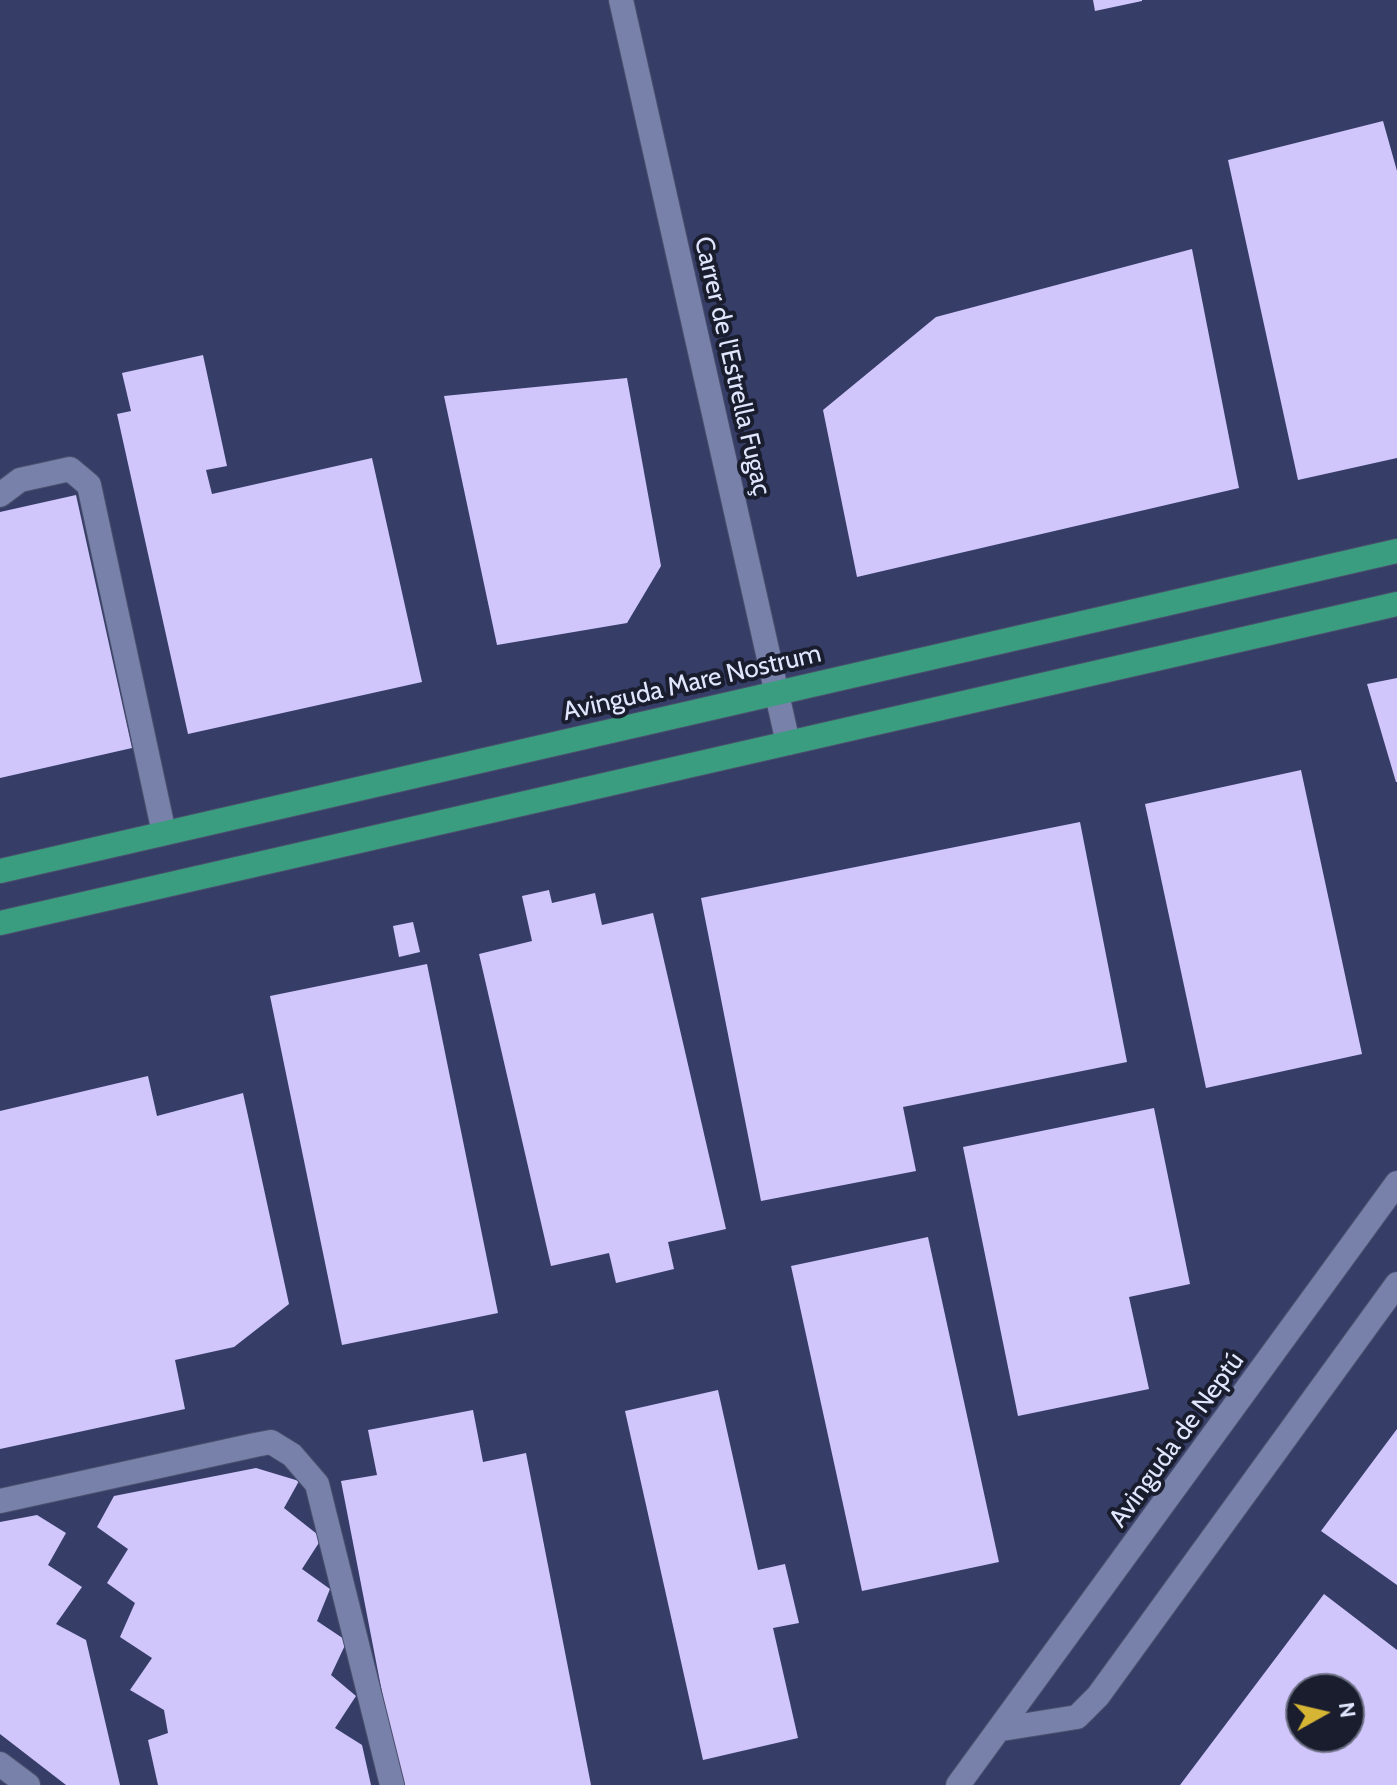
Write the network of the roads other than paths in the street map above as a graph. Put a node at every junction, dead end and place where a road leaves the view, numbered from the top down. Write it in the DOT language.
graph roads {
  1 [pos="621,0"];
  2 [pos="0,495"];
  3 [pos="1397,551"];
  4 [pos="1397,604"];
  5 [pos="777,692"];
  6 [pos="788,743"];
  7 [pos="164,833"];
  8 [pos="0,871"];
  9 [pos="0,923"];
  10 [pos="1397,1183"];
  11 [pos="1397,1284"];
  12 [pos="0,1501"];
  13 [pos="1002,1729"];
  14 [pos="0,1764"];
  15 [pos="28,1785"];
  16 [pos="392,1785"];
  17 [pos="958,1785"];
  1 -- 5 [label="street, Carrer de l'Estrella Fugaç"];
  2 -- 7 [label="street"];
  3 -- 5 [label="main road, Avinguda Mare Nostrum"];
  4 -- 6 [label="main road"];
  5 -- 6 [label="street, Carrer de l'Estrella Fugaç"];
  5 -- 7 [label="main road, Avinguda Mare Nostrum"];
  6 -- 9 [label="main road"];
  7 -- 8 [label="main road, Avinguda Mare Nostrum"];
  10 -- 13 [label="street, Avinguda de Neptú"];
  11 -- 13 [label="street"];
  12 -- 16 [label="street"];
  13 -- 17 [label="street, Avinguda de Neptú"];
  14 -- 15 [label="street"];
}
